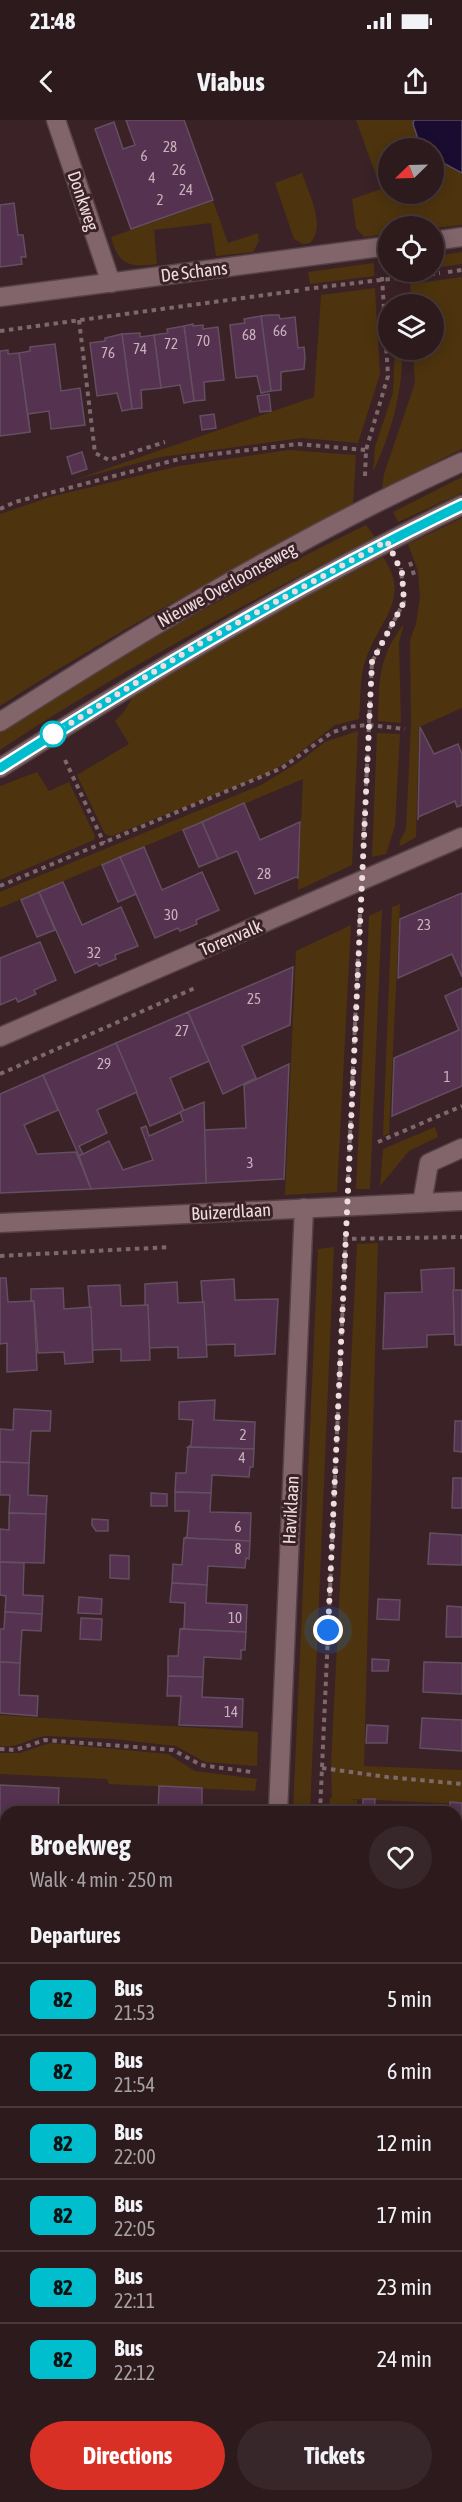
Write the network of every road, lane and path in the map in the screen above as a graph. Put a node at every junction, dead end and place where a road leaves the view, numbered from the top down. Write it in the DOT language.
graph roads {
  1 [pos="56,120"];
  2 [pos="462,237"];
  3 [pos="444,240"];
  4 [pos="378,248"];
  5 [pos="462,270"];
  6 [pos="444,273"];
  7 [pos="111,282"];
  8 [pos="385,282"];
  9 [pos="306,290"];
  10 [pos="0,297"];
  11 [pos="79,320"];
  12 [pos="0,331"];
  13 [pos="165,442"];
  14 [pos="366,450"];
  15 [pos="462,462"];
  16 [pos="462,505"];
  17 [pos="370,507"];
  18 [pos="0,509"];
  19 [pos="387,541"];
  20 [pos="0,722"];
  21 [pos="368,725"];
  22 [pos="405,729"];
  23 [pos="63,757"];
  24 [pos="0,768"];
  25 [pos="462,837"];
  26 [pos="104,843"];
  27 [pos="361,882"];
  28 [pos="0,886"];
  29 [pos="0,1037"];
  30 [pos="462,1106"];
  31 [pos="378,1142"];
  32 [pos="462,1148"];
  33 [pos="462,1201"];
  34 [pos="422,1203"];
  35 [pos="347,1206"];
  36 [pos="304,1208"];
  37 [pos="0,1223"];
  38 [pos="462,1237"];
  39 [pos="345,1239"];
  40 [pos="303,1240"];
  41 [pos="175,1247"];
  42 [pos="0,1256"];
  43 [pos="0,1749"];
  44 [pos="322,1768"];
  45 [pos="252,1772"];
  46 [pos="462,1784"];
  47 [pos="278,1806"];
  48 [pos="320,1806"];
  1 -- 7 [label="street, Donkweg"];
  2 -- 3 [label="street"];
  4 -- 7 [label="street, De Schans"];
  5 -- 6 [label="path"];
  7 -- 10 [label="street, De Schans"];
  8 -- 14 [label="path"];
  9 -- 11 [label="path, De Schans"];
  11 -- 12 [label="path, De Schans"];
  11 -- 13 [label="path"];
  14 -- 17 [label="path"];
  14 -- 18 [label="path"];
  15 -- 17 [label="street, Nieuwe Overloonseweg"];
  16 -- 19 [label="street, Nieuwe Overloonseweg"];
  17 -- 20 [label="street, Nieuwe Overloonseweg"];
  19 -- 21 [label="path"];
  19 -- 24 [label="street, Nieuwe Overloonseweg"];
  21 -- 22 [label="path"];
  21 -- 26 [label="path"];
  21 -- 27 [label="path"];
  23 -- 26 [label="path"];
  25 -- 27 [label="street, Torenvalk"];
  26 -- 28 [label="path"];
  27 -- 29 [label="street, Torenvalk"];
  27 -- 35 [label="path"];
  30 -- 31 [label="path"];
  32 -- 34 [label="street"];
  33 -- 34 [label="street, Buizerdlaan"];
  34 -- 35 [label="street, Buizerdlaan"];
  35 -- 36 [label="street, Buizerdlaan"];
  35 -- 39 [label="path"];
  36 -- 37 [label="street, Buizerdlaan"];
  36 -- 40 [label="street, Haviklaan"];
  38 -- 39 [label="path"];
  39 -- 40 [label="path"];
  39 -- 44 [label="path"];
  40 -- 47 [label="street, Haviklaan"];
  41 -- 42 [label="path"];
  43 -- 45 [label="path"];
  44 -- 46 [label="path"];
  44 -- 48 [label="path"];
}
